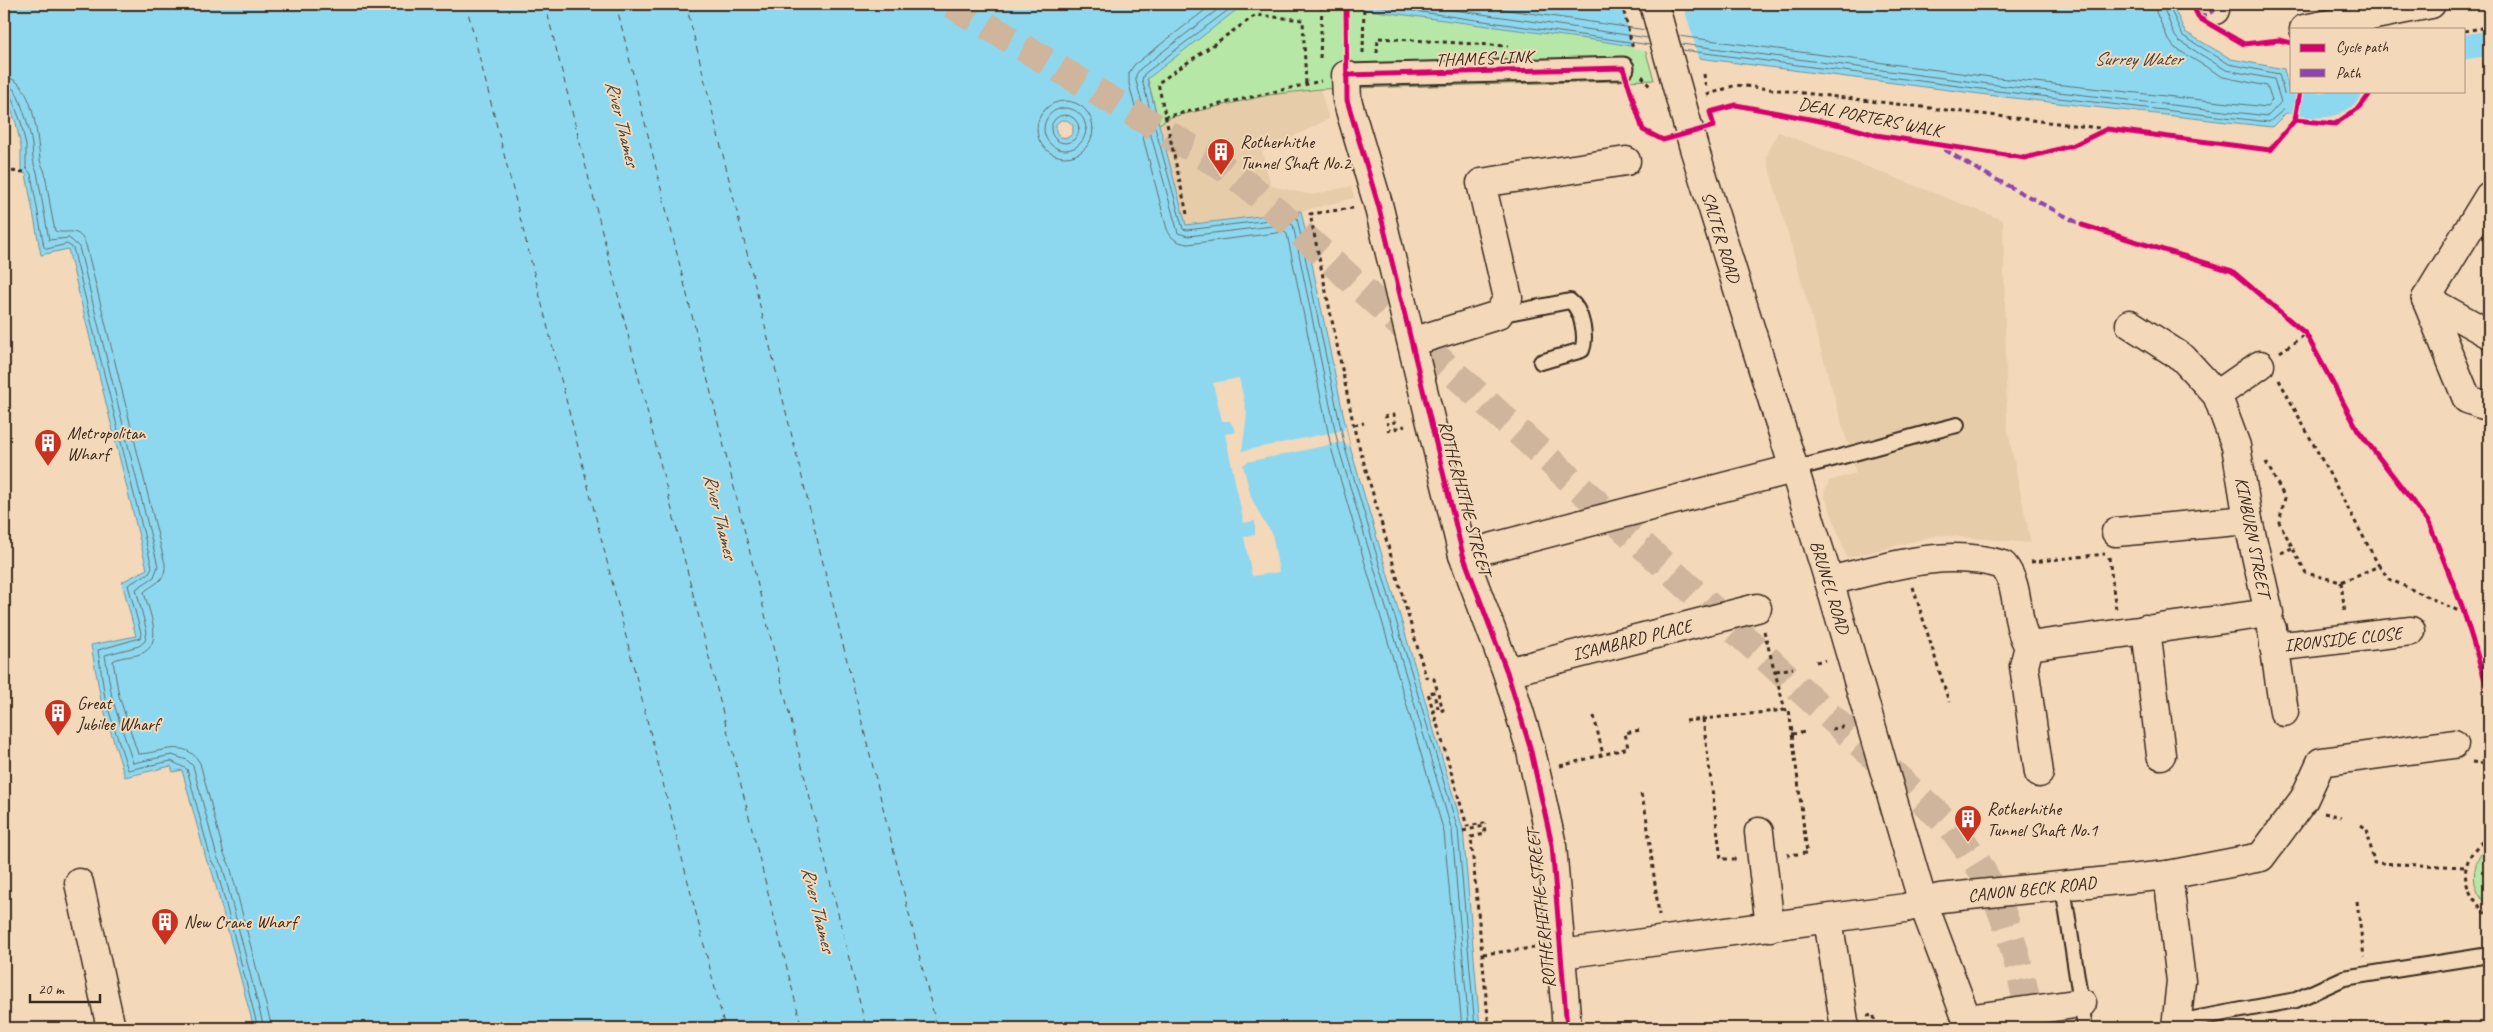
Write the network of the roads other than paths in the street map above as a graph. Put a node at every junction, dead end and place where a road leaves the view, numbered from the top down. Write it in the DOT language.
graph roads {
  1 [pos="1654,4"];
  2 [pos="2426,4"];
  3 [pos="2431,4"];
  4 [pos="2309,28"];
  5 [pos="1628,61"];
  6 [pos="1346,75"];
  7 [pos="1626,161"];
  8 [pos="2487,207"];
  9 [pos="2426,298"];
  10 [pos="1498,315"];
  11 [pos="2130,324"];
  12 [pos="2489,334"];
  13 [pos="1412,342"];
  14 [pos="1541,362"];
  15 [pos="2271,366"];
  16 [pos="2217,395"];
  17 [pos="2489,407"];
  18 [pos="1957,425"];
  19 [pos="1793,469"];
  20 [pos="2248,520"];
  21 [pos="2116,532"];
  22 [pos="1463,555"];
  23 [pos="1828,581"];
  24 [pos="1757,608"];
  25 [pos="2269,613"];
  26 [pos="2133,631"];
  27 [pos="2411,631"];
  28 [pos="2030,646"];
  29 [pos="2274,646"];
  30 [pos="1507,672"];
  31 [pos="2284,712"];
  32 [pos="2454,744"];
  33 [pos="2161,756"];
  34 [pos="2039,773"];
  35 [pos="1761,845"];
  36 [pos="2168,875"];
  37 [pos="79,882"];
  38 [pos="2063,887"];
  39 [pos="1923,903"];
  40 [pos="1828,919"];
  41 [pos="1770,927"];
  42 [pos="1560,951"];
  43 [pos="2489,955"];
  44 [pos="2084,1016"];
  45 [pos="1968,1024"];
  46 [pos="2176,1025"];
  47 [pos="111,1028"];
  48 [pos="1567,1028"];
  49 [pos="1845,1028"];
  1 -- 19 [label="street, SALTER ROAD"];
  2 -- 3 [label="street"];
  2 -- 4 [label="street"];
  5 -- 6 [label="street, THAMES LINK"];
  6 -- 13 [label="street, ROTHERHITHE STREET"];
  7 -- 10 [label="street"];
  8 -- 9 [label="street"];
  9 -- 12 [label="street"];
  9 -- 17 [label="street"];
  10 -- 13 [label="street"];
  10 -- 14 [label="lane"];
  11 -- 16 [label="street"];
  13 -- 22 [label="street, ROTHERHITHE STREET"];
  15 -- 16 [label="street"];
  16 -- 20 [label="street, KINBURN STREET"];
  18 -- 19 [label="lane"];
  19 -- 22 [label="street"];
  19 -- 23 [label="street, BRUNEL ROAD"];
  20 -- 21 [label="street"];
  20 -- 25 [label="street, KINBURN STREET"];
  22 -- 30 [label="street, ROTHERHITHE STREET"];
  23 -- 28 [label="street"];
  23 -- 39 [label="street, BRUNEL ROAD"];
  24 -- 30 [label="street, ISAMBARD PLACE"];
  25 -- 26 [label="street, KINBURN STREET"];
  25 -- 29 [label="street"];
  26 -- 28 [label="street, KINBURN STREET"];
  26 -- 33 [label="street"];
  27 -- 29 [label="street, IRONSIDE CLOSE"];
  28 -- 34 [label="street"];
  29 -- 31 [label="street"];
  30 -- 42 [label="street, ROTHERHITHE STREET"];
  32 -- 36 [label="street, CANON BECK ROAD"];
  35 -- 41 [label="street"];
  36 -- 38 [label="street, CANON BECK ROAD"];
  36 -- 46 [label="street"];
  37 -- 47 [label="street"];
  38 -- 39 [label="street, CANON BECK ROAD"];
  38 -- 44 [label="lane"];
  39 -- 40 [label="street, CANON BECK ROAD"];
  39 -- 45 [label="street, BRUNEL ROAD"];
  40 -- 41 [label="street, CANON BECK ROAD"];
  40 -- 49 [label="street"];
  41 -- 42 [label="street, CANON BECK ROAD"];
  42 -- 48 [label="street, ROTHERHITHE STREET"];
  43 -- 46 [label="lane"];
  44 -- 45 [label="street"];
}
